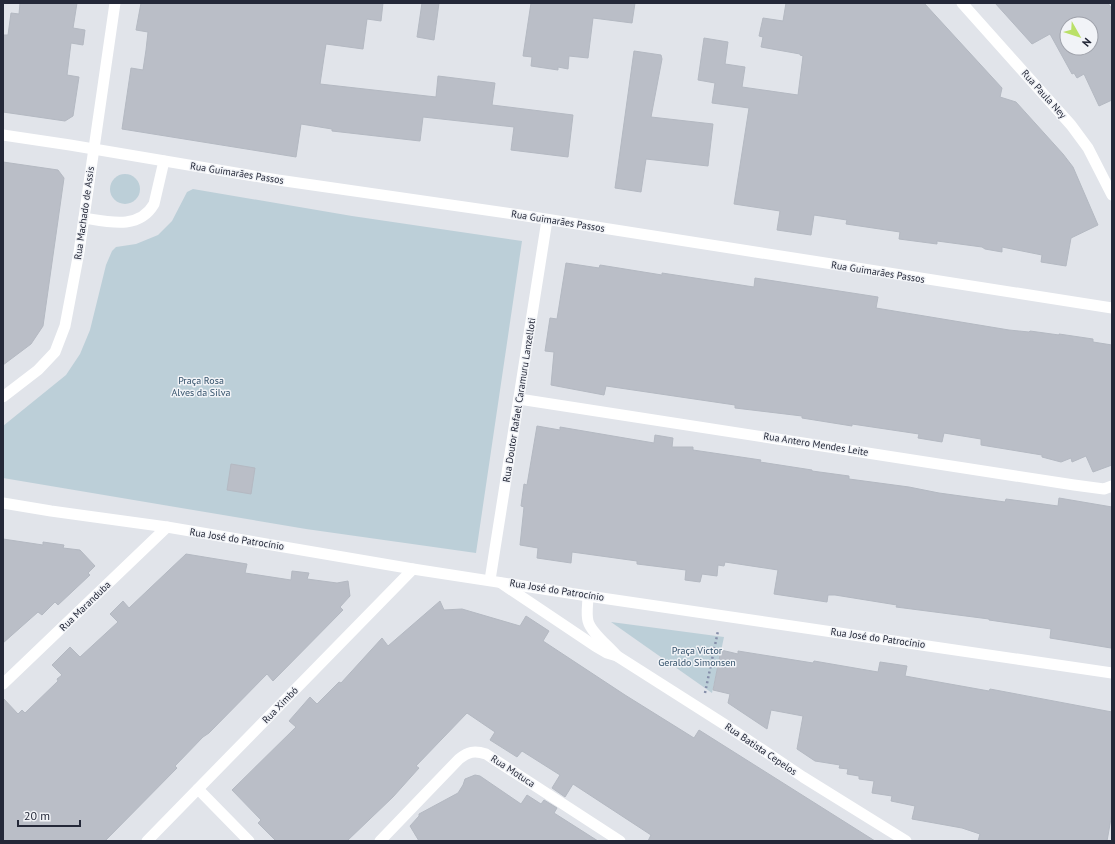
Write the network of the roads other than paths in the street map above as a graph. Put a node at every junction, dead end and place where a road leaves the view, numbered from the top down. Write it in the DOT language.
graph roads {
  1 [pos="115,3"];
  2 [pos="962,3"];
  3 [pos="3,135"];
  4 [pos="93,149"];
  5 [pos="164,161"];
  6 [pos="1112,195"];
  7 [pos="84,218"];
  8 [pos="547,220"];
  9 [pos="1112,308"];
  10 [pos="3,397"];
  11 [pos="519,399"];
  12 [pos="1112,486"];
  13 [pos="3,503"];
  14 [pos="167,528"];
  15 [pos="413,569"];
  16 [pos="494,580"];
  17 [pos="588,596"];
  18 [pos="617,656"];
  19 [pos="1112,673"];
  20 [pos="3,684"];
  21 [pos="198,789"];
  22 [pos="148,841"];
  23 [pos="249,841"];
  24 [pos="380,841"];
  25 [pos="620,841"];
  26 [pos="906,841"];
  1 -- 4 [label="street, Rua Machado de Assis"];
  2 -- 6 [label="street, Rua Paula Ney"];
  3 -- 4 [label="street, Rua Guimarães Passos"];
  4 -- 5 [label="street, Rua Guimarães Passos"];
  4 -- 7 [label="street, Rua Machado de Assis"];
  5 -- 7 [label="street"];
  5 -- 8 [label="street, Rua Guimarães Passos"];
  7 -- 10 [label="street, Rua Machado de Assis"];
  8 -- 9 [label="street, Rua Guimarães Passos"];
  8 -- 11 [label="street, Rua Doutor Rafael Caramuru Lanzelloti"];
  11 -- 12 [label="street, Rua Antero Mendes Leite"];
  11 -- 16 [label="street, Rua Doutor Rafael Caramuru Lanzelloti"];
  13 -- 14 [label="street, Rua José do Patrocínio"];
  14 -- 15 [label="street, Rua José do Patrocínio"];
  14 -- 20 [label="street, Rua Maranduba"];
  15 -- 16 [label="street, Rua José do Patrocínio"];
  15 -- 21 [label="street, Rua Ximbó"];
  16 -- 17 [label="street, Rua José do Patrocínio"];
  16 -- 18 [label="street, Rua Batista Cepelos"];
  17 -- 18 [label="street, Rua Batista Cepelos"];
  17 -- 19 [label="street, Rua José do Patrocínio"];
  18 -- 26 [label="street, Rua Batista Cepelos"];
  21 -- 22 [label="street, Rua Ximbó"];
  21 -- 23 [label="street"];
  24 -- 25 [label="street, Rua Motuca"];
}
